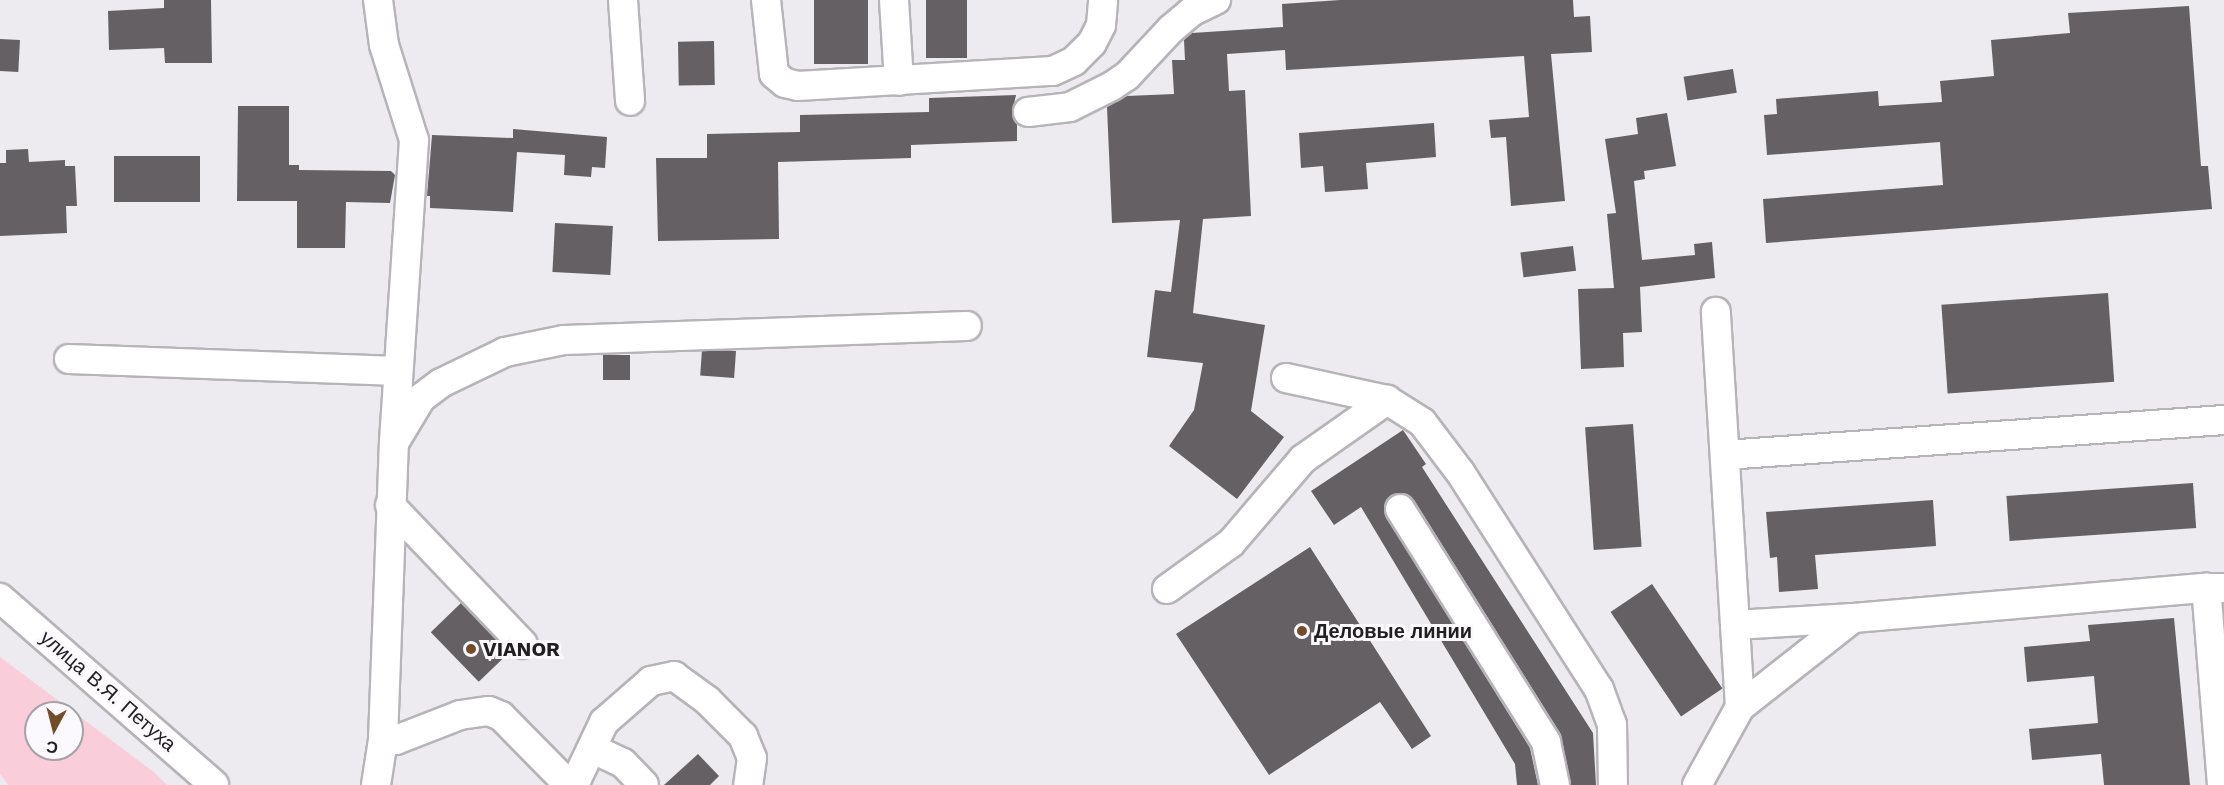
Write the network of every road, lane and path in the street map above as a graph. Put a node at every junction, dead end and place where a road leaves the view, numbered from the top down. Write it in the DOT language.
graph roads {
  1 [pos="378,0"];
  2 [pos="623,0"];
  3 [pos="766,0"];
  4 [pos="894,0"];
  5 [pos="1103,0"];
  6 [pos="1216,0"];
  7 [pos="899,81"];
  8 [pos="630,101"];
  9 [pos="1028,112"];
  10 [pos="1716,312"];
  11 [pos="967,326"];
  12 [pos="69,359"];
  13 [pos="398,371"];
  14 [pos="1287,378"];
  15 [pos="1387,400"];
  16 [pos="2224,420"];
  17 [pos="394,443"];
  18 [pos="1725,455"];
  19 [pos="390,506"];
  20 [pos="1400,509"];
  21 [pos="2215,588"];
  22 [pos="1167,589"];
  23 [pos="0,598"];
  24 [pos="1852,618"];
  25 [pos="1735,625"];
  26 [pos="523,644"];
  27 [pos="1740,707"];
  28 [pos="383,740"];
  29 [pos="593,749"];
  30 [pos="214,785"];
  31 [pos="375,785"];
  32 [pos="569,785"];
  33 [pos="574,785"];
  34 [pos="644,785"];
  35 [pos="748,785"];
  36 [pos="1555,785"];
  37 [pos="1613,785"];
  38 [pos="1697,785"];
  39 [pos="2222,785"];
  1 -- 13 [label="street"];
  2 -- 8 [label="street"];
  3 -- 7 [label="street"];
  4 -- 7 [label="street"];
  5 -- 7 [label="street"];
  6 -- 9 [label="street"];
  10 -- 18 [label="street"];
  11 -- 17 [label="street"];
  12 -- 13 [label="street"];
  13 -- 17 [label="street"];
  14 -- 15 [label="street"];
  15 -- 22 [label="street"];
  15 -- 37 [label="street"];
  16 -- 18 [label="street"];
  17 -- 19 [label="street"];
  18 -- 25 [label="street"];
  19 -- 26 [label="street"];
  19 -- 28 [label="street"];
  20 -- 36 [label="street"];
  21 -- 24 [label="street"];
  21 -- 39 [label="street"];
  23 -- 30 [label="street, улица В.Я. Петуха"];
  24 -- 25 [label="street"];
  24 -- 27 [label="street"];
  25 -- 27 [label="street"];
  27 -- 38 [label="street"];
  28 -- 31 [label="street"];
  28 -- 32 [label="street"];
  29 -- 33 [label="street"];
  29 -- 34 [label="street"];
  29 -- 35 [label="street"];
}
